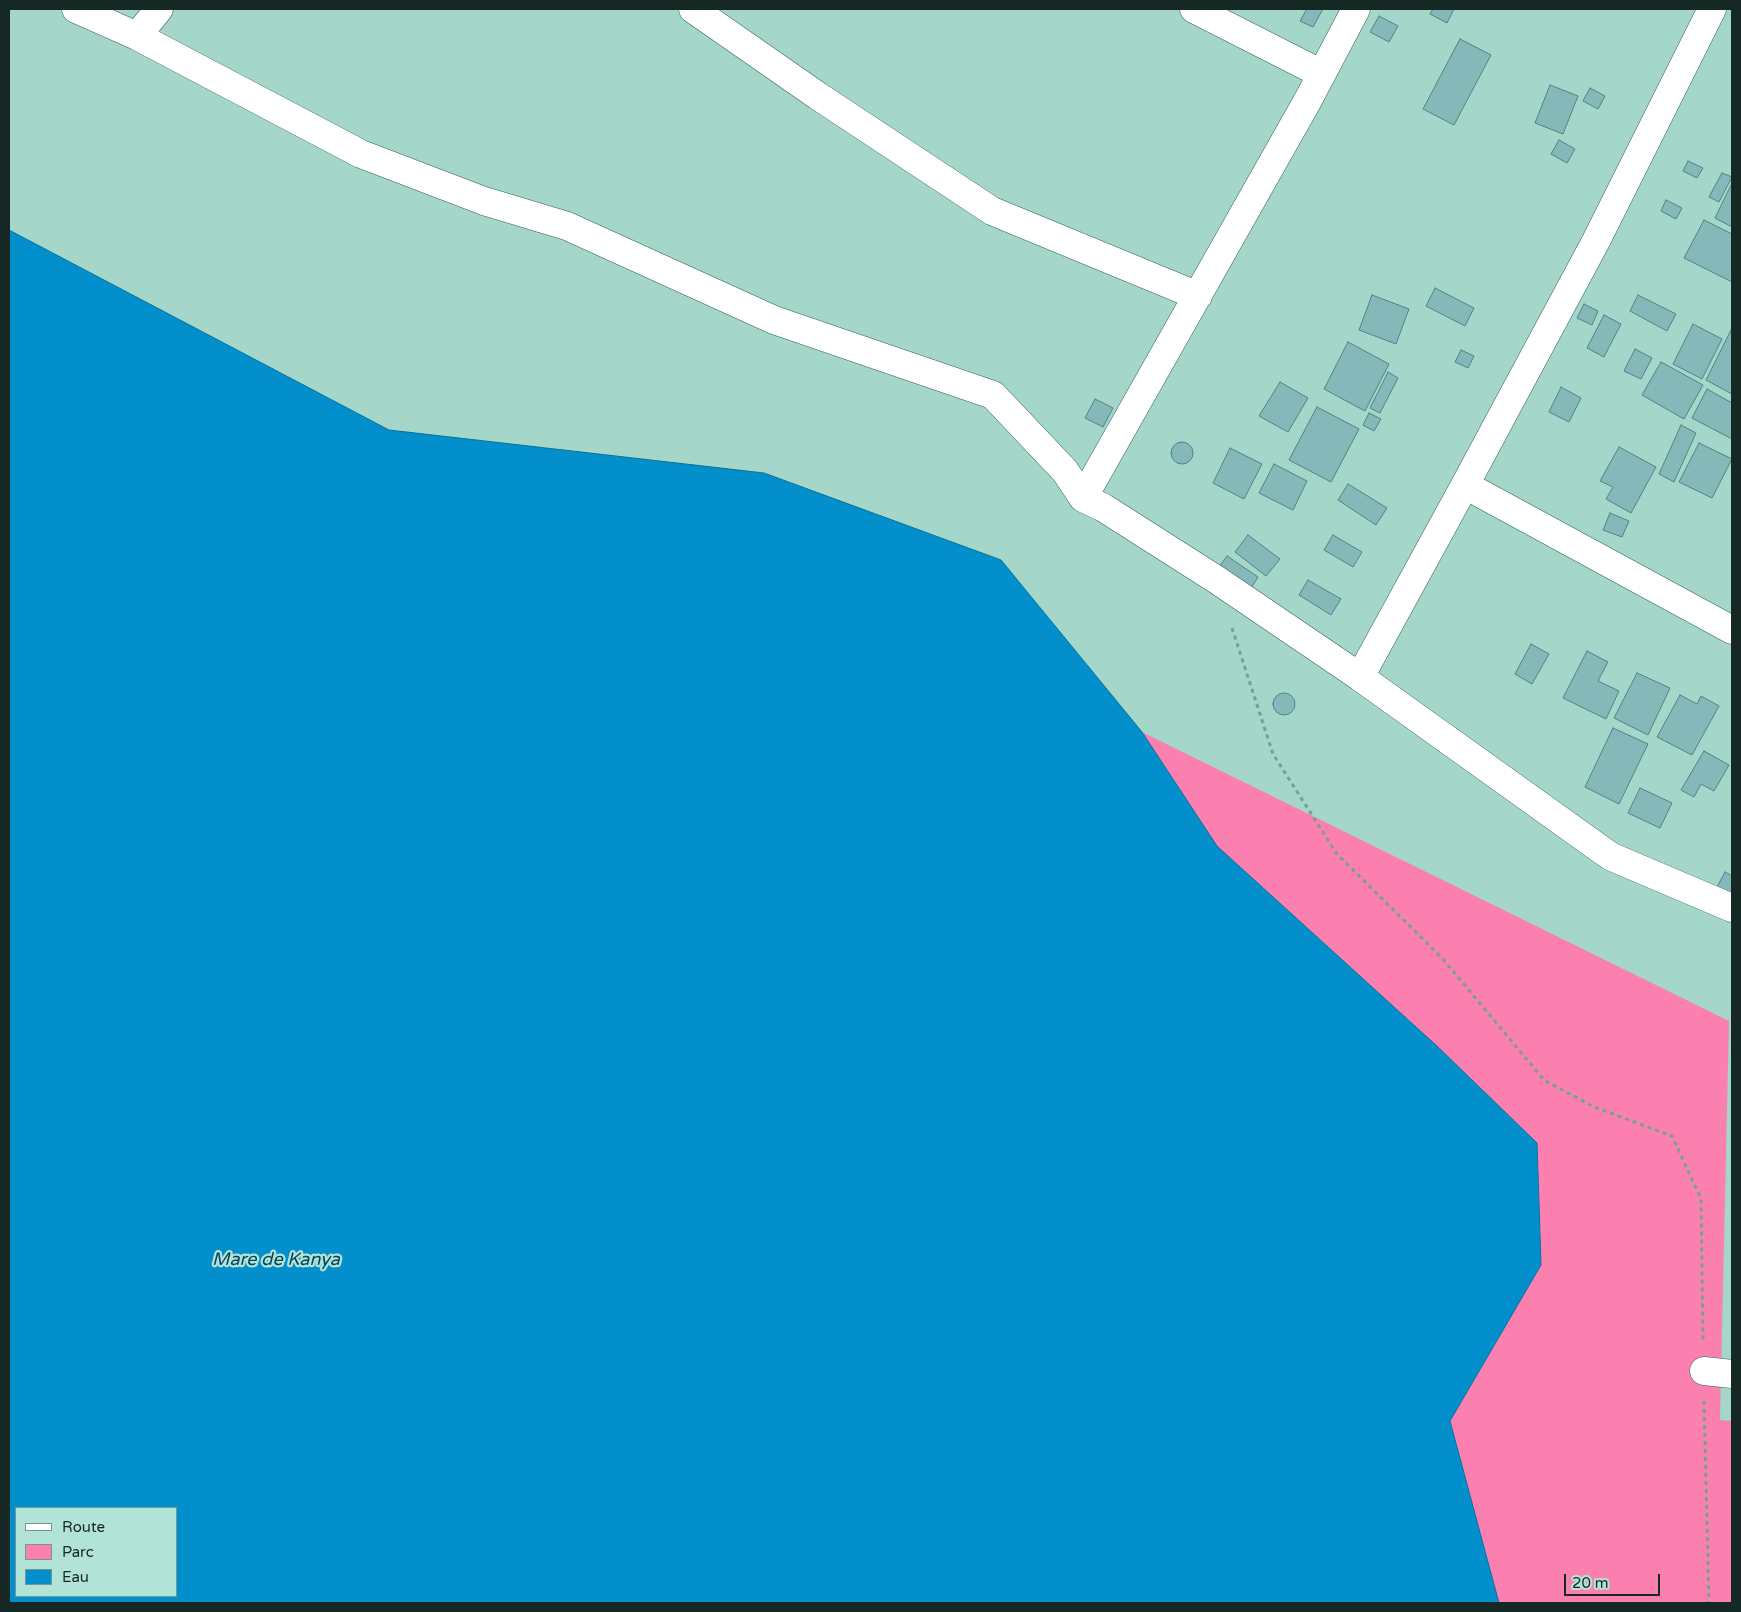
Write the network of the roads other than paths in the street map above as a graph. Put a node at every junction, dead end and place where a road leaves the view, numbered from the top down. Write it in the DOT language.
graph roads {
  1 [pos="76,9"];
  2 [pos="159,9"];
  3 [pos="692,9"];
  4 [pos="1194,9"];
  5 [pos="1356,9"];
  6 [pos="1712,9"];
  7 [pos="137,36"];
  8 [pos="1322,74"];
  9 [pos="1198,296"];
  10 [pos="1465,485"];
  11 [pos="1083,498"];
  12 [pos="1732,630"];
  13 [pos="1360,677"];
  14 [pos="1732,908"];
  15 [pos="1704,1372"];
  16 [pos="1732,1374"];
  1 -- 7 [label="street"];
  2 -- 7 [label="street"];
  3 -- 9 [label="street"];
  4 -- 8 [label="street"];
  5 -- 8 [label="street"];
  6 -- 10 [label="street"];
  7 -- 11 [label="street"];
  8 -- 9 [label="street"];
  9 -- 11 [label="street"];
  10 -- 12 [label="street"];
  10 -- 13 [label="street"];
  11 -- 13 [label="street"];
  13 -- 14 [label="street"];
  15 -- 16 [label="street"];
}
